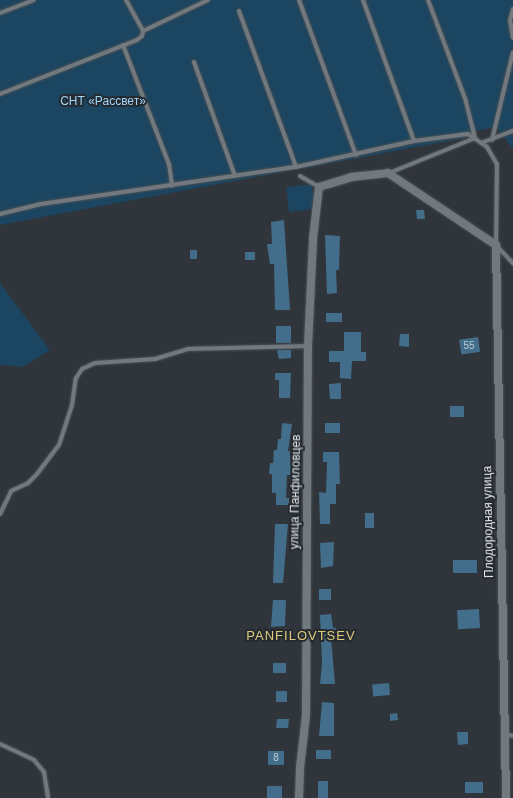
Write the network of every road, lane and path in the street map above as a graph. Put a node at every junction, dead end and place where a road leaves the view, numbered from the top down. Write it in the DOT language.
graph roads {
  1 [pos="34,0"];
  2 [pos="126,0"];
  3 [pos="208,0"];
  4 [pos="299,0"];
  5 [pos="362,0"];
  6 [pos="428,0"];
  7 [pos="513,9"];
  8 [pos="239,11"];
  9 [pos="0,13"];
  10 [pos="143,31"];
  11 [pos="513,38"];
  12 [pos="123,46"];
  13 [pos="513,52"];
  14 [pos="194,62"];
  15 [pos="0,94"];
  16 [pos="513,131"];
  17 [pos="475,138"];
  18 [pos="492,140"];
  19 [pos="414,141"];
  20 [pos="481,143"];
  21 [pos="356,155"];
  22 [pos="296,167"];
  23 [pos="388,173"];
  24 [pos="235,176"];
  25 [pos="300,176"];
  26 [pos="172,186"];
  27 [pos="319,187"];
  28 [pos="0,214"];
  29 [pos="496,245"];
  30 [pos="513,263"];
  31 [pos="308,346"];
  32 [pos="0,514"];
  33 [pos="509,735"];
  34 [pos="0,744"];
  35 [pos="48,798"];
  36 [pos="300,798"];
  37 [pos="506,798"];
  1 -- 9 [label="lane"];
  2 -- 10 [label="lane"];
  3 -- 10 [label="lane"];
  4 -- 21 [label="lane"];
  5 -- 19 [label="lane"];
  6 -- 17 [label="lane"];
  7 -- 11 [label="lane"];
  8 -- 22 [label="lane"];
  10 -- 12 [label="lane"];
  12 -- 15 [label="lane"];
  12 -- 26 [label="lane"];
  13 -- 18 [label="lane"];
  14 -- 24 [label="lane"];
  16 -- 18 [label="lane"];
  17 -- 19 [label="lane"];
  17 -- 20 [label="lane"];
  17 -- 23 [label="lane"];
  18 -- 20 [label="lane"];
  19 -- 21 [label="lane"];
  20 -- 29 [label="lane"];
  21 -- 22 [label="lane"];
  22 -- 24 [label="lane"];
  23 -- 27 [label="street"];
  23 -- 29 [label="street"];
  24 -- 26 [label="lane"];
  25 -- 27 [label="lane"];
  26 -- 28 [label="lane"];
  27 -- 31 [label="street, улица Панфиловцев"];
  29 -- 30 [label="lane"];
  29 -- 33 [label="street, Плодородная улица"];
  31 -- 32 [label="lane"];
  31 -- 36 [label="street, улица Панфиловцев"];
  33 -- 37 [label="street, Плодородная улица"];
  34 -- 35 [label="lane"];
}
